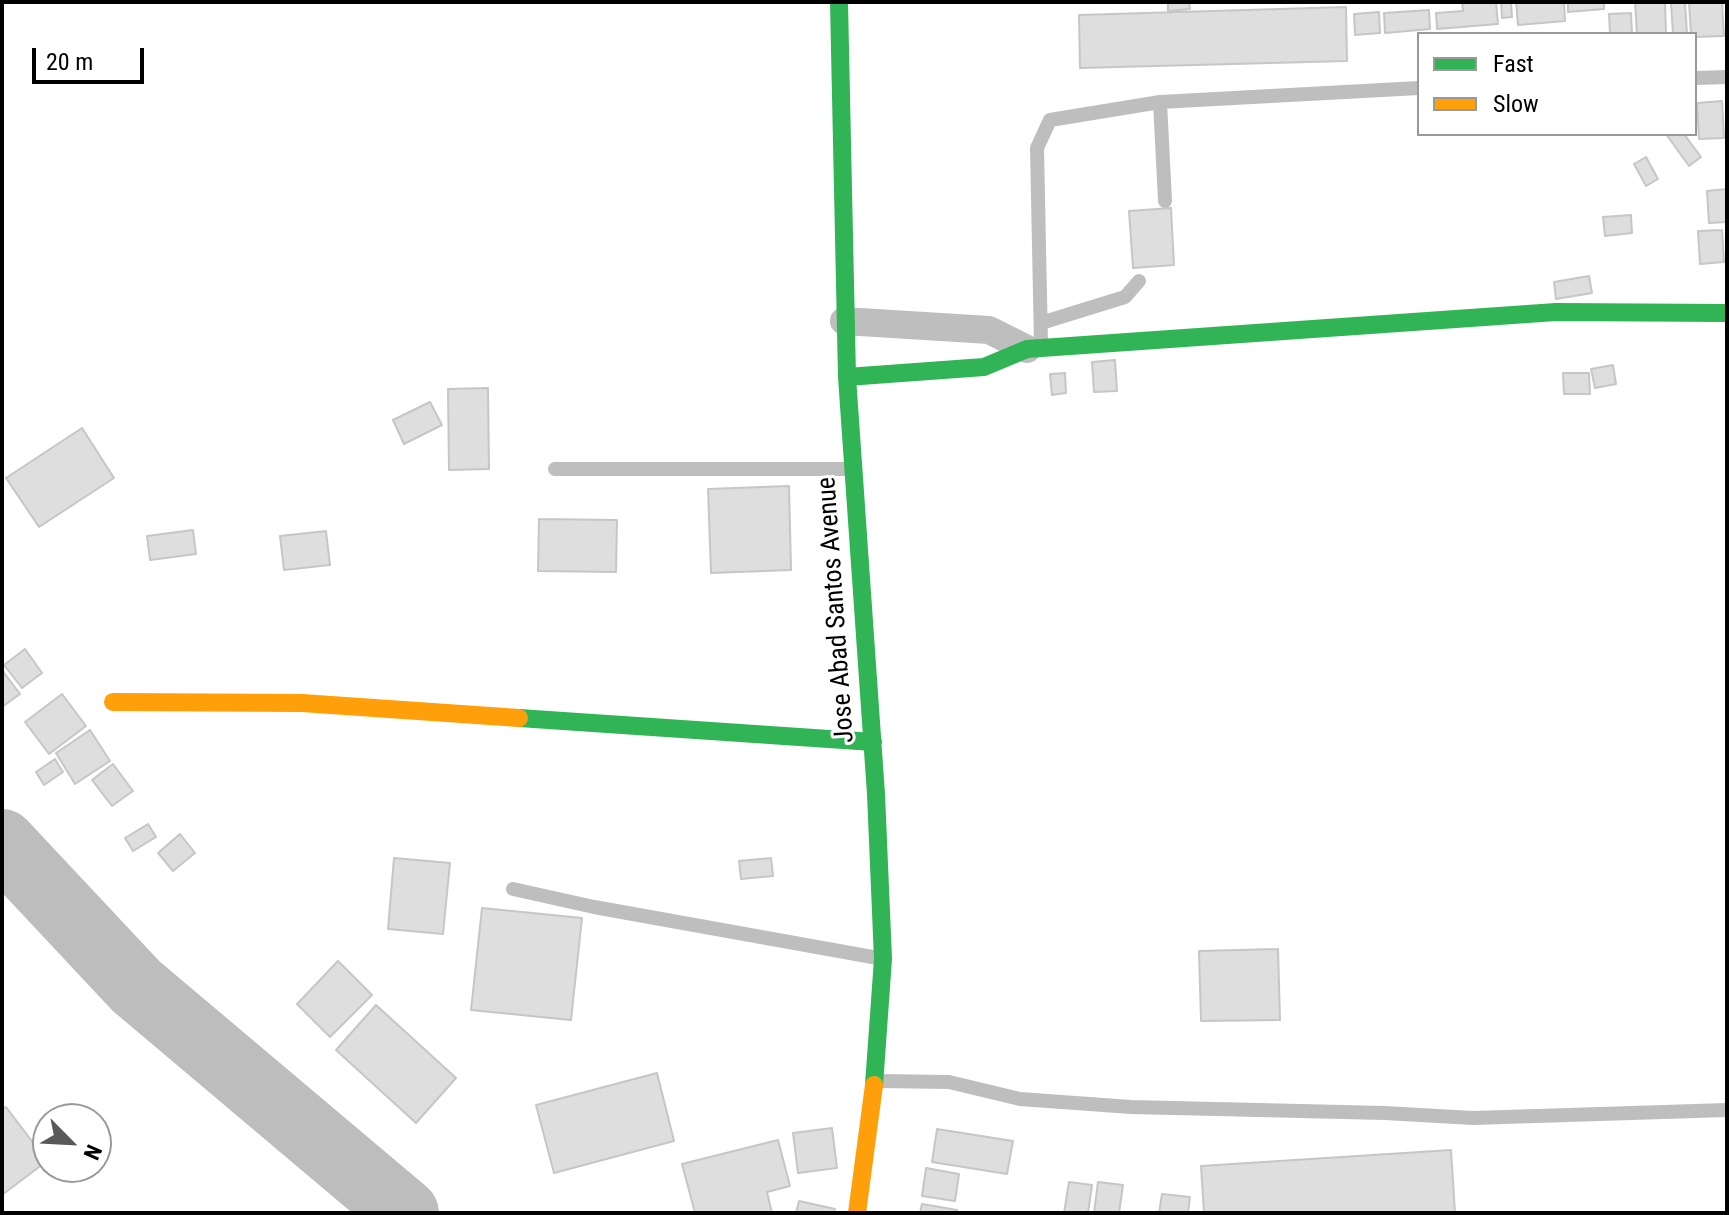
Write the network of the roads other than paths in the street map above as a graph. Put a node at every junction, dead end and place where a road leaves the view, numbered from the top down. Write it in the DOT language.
graph roads {
  1 [pos="839,2"];
  2 [pos="1727,77"];
  3 [pos="1697,78"];
  4 [pos="1417,88"];
  5 [pos="1160,102"];
  6 [pos="1165,201"];
  7 [pos="1139,281"];
  8 [pos="1727,313"];
  9 [pos="844,321"];
  10 [pos="1041,323"];
  11 [pos="1034,349"];
  12 [pos="847,377"];
  13 [pos="555,469"];
  14 [pos="854,469"];
  15 [pos="113,702"];
  16 [pos="873,742"];
  17 [pos="513,889"];
  18 [pos="883,959"];
  19 [pos="875,1081"];
  20 [pos="1727,1110"];
  21 [pos="857,1213"];
  1 -- 9 [label="main road, Jose Abad Santos Avenue"];
  2 -- 3 [label="lane"];
  4 -- 5 [label="lane"];
  5 -- 6 [label="lane"];
  5 -- 10 [label="lane"];
  7 -- 10 [label="lane"];
  8 -- 11 [label="main road"];
  9 -- 11 [label="street"];
  9 -- 12 [label="main road, Jose Abad Santos Avenue"];
  10 -- 11 [label="lane"];
  11 -- 12 [label="main road"];
  12 -- 14 [label="main road, Jose Abad Santos Avenue"];
  13 -- 14 [label="lane"];
  14 -- 16 [label="main road, Jose Abad Santos Avenue"];
  15 -- 16 [label="main road"];
  16 -- 18 [label="main road, Jose Abad Santos Avenue"];
  17 -- 18 [label="lane"];
  18 -- 19 [label="main road, Jose Abad Santos Avenue"];
  19 -- 20 [label="lane"];
  19 -- 21 [label="main road, Jose Abad Santos Avenue"];
}
